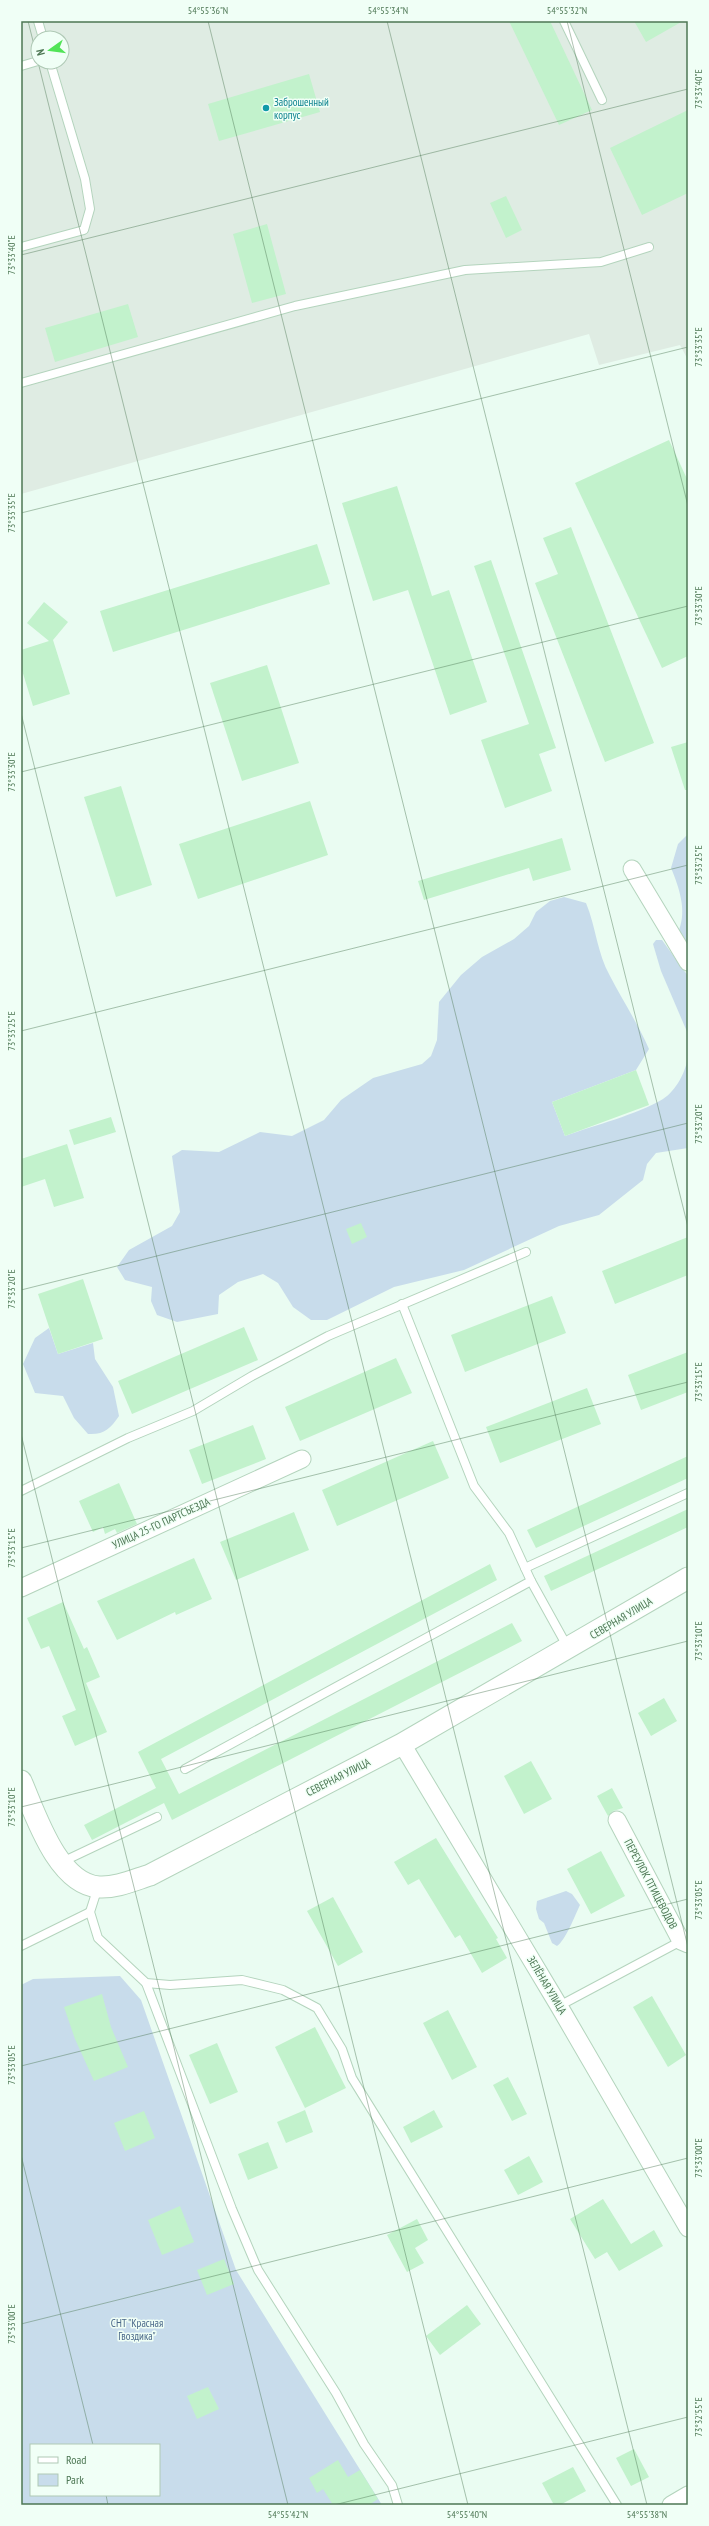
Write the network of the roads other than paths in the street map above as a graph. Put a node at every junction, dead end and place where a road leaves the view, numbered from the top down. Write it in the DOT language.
graph roads {
  1 [pos="564,21"];
  2 [pos="52,70"];
  3 [pos="602,100"];
  4 [pos="21,247"];
  5 [pos="649,247"];
  6 [pos="21,383"];
  7 [pos="632,869"];
  8 [pos="688,962"];
  9 [pos="526,1252"];
  10 [pos="402,1304"];
  11 [pos="302,1459"];
  12 [pos="21,1491"];
  13 [pos="688,1493"];
  14 [pos="525,1568"];
  15 [pos="688,1578"];
  16 [pos="531,1581"];
  17 [pos="21,1588"];
  18 [pos="569,1649"];
  19 [pos="402,1744"];
  20 [pos="185,1769"];
  21 [pos="21,1780"];
  22 [pos="157,1817"];
  23 [pos="617,1820"];
  24 [pos="61,1862"];
  25 [pos="99,1887"];
  26 [pos="90,1912"];
  27 [pos="685,1943"];
  28 [pos="21,1946"];
  29 [pos="146,1983"];
  30 [pos="559,2006"];
  31 [pos="688,2228"];
  32 [pos="688,2495"];
  33 [pos="398,2505"];
  34 [pos="617,2505"];
  35 [pos="671,2505"];
  1 -- 3 [label="lane"];
  2 -- 4 [label="lane"];
  5 -- 6 [label="lane"];
  7 -- 8 [label="street"];
  9 -- 10 [label="lane"];
  10 -- 12 [label="lane"];
  10 -- 14 [label="lane"];
  11 -- 17 [label="street, УЛИЦА 25-ГО ПАРТСЪЕЗДА"];
  13 -- 14 [label="lane"];
  14 -- 16 [label="lane"];
  15 -- 18 [label="street, СЕВЕРНАЯ УЛИЦА"];
  16 -- 18 [label="lane"];
  16 -- 20 [label="lane"];
  18 -- 19 [label="street, СЕВЕРНАЯ УЛИЦА"];
  19 -- 25 [label="street, СЕВЕРНАЯ УЛИЦА"];
  19 -- 30 [label="street, ЗЕЛЁНАЯ УЛИЦА"];
  21 -- 24 [label="street"];
  22 -- 24 [label="lane"];
  23 -- 27 [label="street, ПЕРЕУЛОК ПТИЦЕВОДОВ"];
  24 -- 25 [label="street"];
  25 -- 26 [label="lane"];
  26 -- 28 [label="lane"];
  26 -- 29 [label="lane"];
  27 -- 30 [label="lane"];
  29 -- 33 [label="lane"];
  29 -- 34 [label="lane"];
  30 -- 31 [label="street, ЗЕЛЁНАЯ УЛИЦА"];
  32 -- 35 [label="street"];
}
